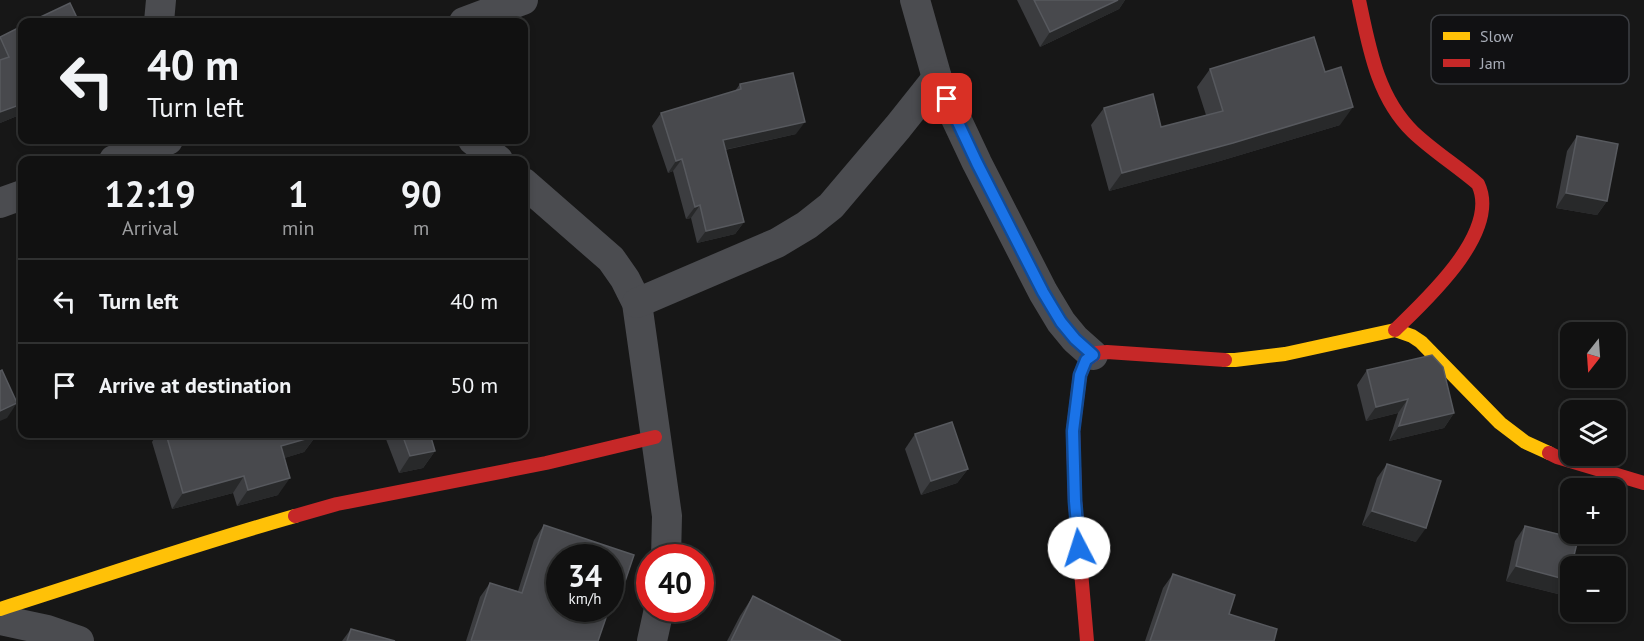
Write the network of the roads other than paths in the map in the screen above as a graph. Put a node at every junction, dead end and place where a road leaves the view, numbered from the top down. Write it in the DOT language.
graph roads {
  1 [pos="161,0"];
  2 [pos="524,0"];
  3 [pos="915,0"];
  4 [pos="1359,0"];
  5 [pos="159,18"];
  6 [pos="475,18"];
  7 [pos="937,78"];
  8 [pos="154,144"];
  9 [pos="478,144"];
  10 [pos="132,150"];
  11 [pos="493,156"];
  12 [pos="528,186"];
  13 [pos="18,197"];
  14 [pos="0,204"];
  15 [pos="637,303"];
  16 [pos="1395,330"];
  17 [pos="1093,355"];
  18 [pos="655,437"];
  19 [pos="1644,483"];
  20 [pos="666,544"];
  21 [pos="0,609"];
  22 [pos="0,620"];
  23 [pos="656,622"];
  24 [pos="79,641"];
  25 [pos="652,641"];
  26 [pos="1087,641"];
  1 -- 5 [label="street"];
  2 -- 6 [label="street"];
  3 -- 7 [label="street"];
  4 -- 16 [label="street"];
  7 -- 15 [label="street"];
  7 -- 17 [label="street"];
  8 -- 10 [label="street"];
  9 -- 11 [label="street"];
  12 -- 15 [label="street"];
  13 -- 14 [label="street"];
  15 -- 18 [label="street"];
  16 -- 17 [label="street"];
  16 -- 19 [label="street"];
  17 -- 26 [label="street"];
  18 -- 20 [label="street"];
  18 -- 21 [label="street"];
  22 -- 24 [label="street"];
  23 -- 25 [label="street"];
}
